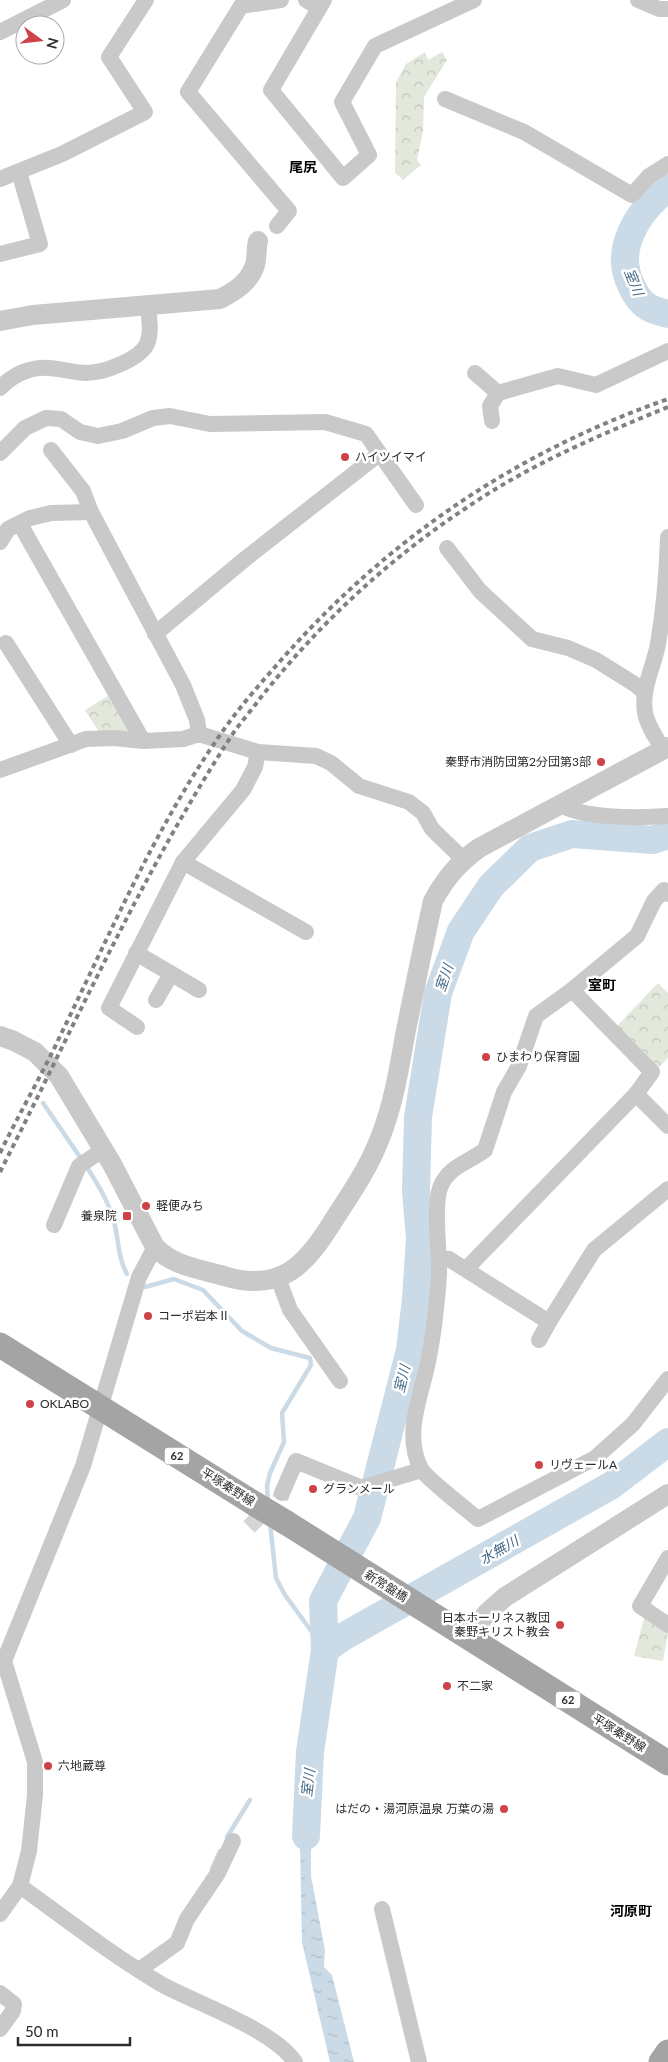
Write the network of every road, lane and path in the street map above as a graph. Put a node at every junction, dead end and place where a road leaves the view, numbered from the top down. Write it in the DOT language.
graph roads {
  1 [pos="63,0"];
  2 [pos="146,0"];
  3 [pos="281,0"];
  4 [pos="474,0"];
  5 [pos="638,0"];
  6 [pos="317,3"];
  7 [pos="668,9"];
  8 [pos="0,32"];
  9 [pos="445,99"];
  10 [pos="668,164"];
  11 [pos="19,172"];
  12 [pos="0,179"];
  13 [pos="277,226"];
  14 [pos="258,241"];
  15 [pos="0,254"];
  16 [pos="148,306"];
  17 [pos="0,321"];
  18 [pos="668,351"];
  19 [pos="475,374"];
  20 [pos="0,388"];
  21 [pos="498,393"];
  22 [pos="492,421"];
  23 [pos="51,450"];
  24 [pos="0,453"];
  25 [pos="378,454"];
  26 [pos="416,505"];
  27 [pos="91,512"];
  28 [pos="20,524"];
  29 [pos="668,537"];
  30 [pos="0,542"];
  31 [pos="447,548"];
  32 [pos="155,634"];
  33 [pos="6,643"];
  34 [pos="645,693"];
  35 [pos="199,734"];
  36 [pos="143,741"];
  37 [pos="71,745"];
  38 [pos="666,748"];
  39 [pos="258,752"];
  40 [pos="1,766"];
  41 [pos="559,804"];
  42 [pos="668,816"];
  43 [pos="463,859"];
  44 [pos="183,862"];
  45 [pos="668,894"];
  46 [pos="306,932"];
  47 [pos="136,953"];
  48 [pos="172,974"];
  49 [pos="199,990"];
  50 [pos="572,990"];
  51 [pos="156,1000"];
  52 [pos="137,1028"];
  53 [pos="0,1036"];
  54 [pos="636,1094"];
  55 [pos="668,1126"];
  56 [pos="91,1158"];
  57 [pos="668,1189"];
  58 [pos="54,1225"];
  59 [pos="155,1247"];
  60 [pos="440,1259"];
  61 [pos="466,1270"];
  62 [pos="278,1278"];
  63 [pos="549,1322"];
  64 [pos="539,1340"];
  65 [pos="0,1345"];
  66 [pos="668,1380"];
  67 [pos="340,1381"];
  68 [pos="100,1408"];
  69 [pos="421,1470"];
  70 [pos="282,1493"];
  71 [pos="668,1494"];
  72 [pos="329,1550"];
  73 [pos="668,1558"];
  74 [pos="444,1622"];
  75 [pos="668,1625"];
  76 [pos="468,1636"];
  77 [pos="668,1763"];
  78 [pos="233,1841"];
  79 [pos="20,1886"];
  80 [pos="382,1909"];
  81 [pos="0,1914"];
  82 [pos="139,1970"];
  83 [pos="0,1993"];
  84 [pos="0,2029"];
  85 [pos="668,2052"];
  86 [pos="294,2062"];
  87 [pos="419,2062"];
  88 [pos="662,2062"];
  1 -- 8 [label="street"];
  2 -- 11 [label="street"];
  3 -- 13 [label="street"];
  4 -- 6 [label="street"];
  5 -- 7 [label="street"];
  9 -- 10 [label="street"];
  11 -- 12 [label="street"];
  11 -- 15 [label="street"];
  14 -- 16 [label="street"];
  16 -- 17 [label="street"];
  16 -- 20 [label="street"];
  18 -- 21 [label="street"];
  19 -- 21 [label="street"];
  21 -- 22 [label="street"];
  23 -- 27 [label="street"];
  24 -- 25 [label="street"];
  25 -- 26 [label="street"];
  25 -- 32 [label="street"];
  27 -- 28 [label="street"];
  27 -- 32 [label="street"];
  28 -- 30 [label="street"];
  28 -- 36 [label="street"];
  29 -- 34 [label="street"];
  31 -- 34 [label="street"];
  32 -- 35 [label="street"];
  33 -- 37 [label="street"];
  34 -- 38 [label="street"];
  35 -- 36 [label="street"];
  35 -- 39 [label="street"];
  36 -- 37 [label="street"];
  37 -- 40 [label="street"];
  38 -- 41 [label="street"];
  39 -- 43 [label="street"];
  39 -- 44 [label="street"];
  41 -- 42 [label="street"];
  41 -- 43 [label="street"];
  43 -- 62 [label="street"];
  44 -- 46 [label="street"];
  44 -- 47 [label="street"];
  45 -- 50 [label="street"];
  47 -- 48 [label="street"];
  47 -- 52 [label="street"];
  48 -- 49 [label="street"];
  48 -- 51 [label="street"];
  50 -- 54 [label="street"];
  50 -- 60 [label="street"];
  53 -- 56 [label="street"];
  54 -- 55 [label="street"];
  54 -- 61 [label="street"];
  56 -- 58 [label="street"];
  56 -- 59 [label="street"];
  57 -- 63 [label="street"];
  59 -- 62 [label="street"];
  59 -- 68 [label="street"];
  60 -- 61 [label="street"];
  60 -- 69 [label="street"];
  61 -- 63 [label="street"];
  62 -- 67 [label="street"];
  63 -- 64 [label="street"];
  65 -- 68 [label="main road, 平塚秦野線 / 62"];
  66 -- 69 [label="street"];
  68 -- 72 [label="main road, 平塚秦野線 / 62, bridge"];
  68 -- 79 [label="street"];
  69 -- 70 [label="street"];
  71 -- 76 [label="street"];
  72 -- 74 [label="main road, 新常盤橋 / 62"];
  73 -- 75 [label="street"];
  74 -- 76 [label="main road, 平塚秦野線 / 62"];
  76 -- 77 [label="main road, 平塚秦野線 / 62"];
  78 -- 82 [label="street"];
  79 -- 81 [label="street"];
  79 -- 82 [label="street"];
  80 -- 87 [label="street"];
  82 -- 86 [label="street"];
  83 -- 84 [label="street"];
  85 -- 88 [label="main road"];
}
